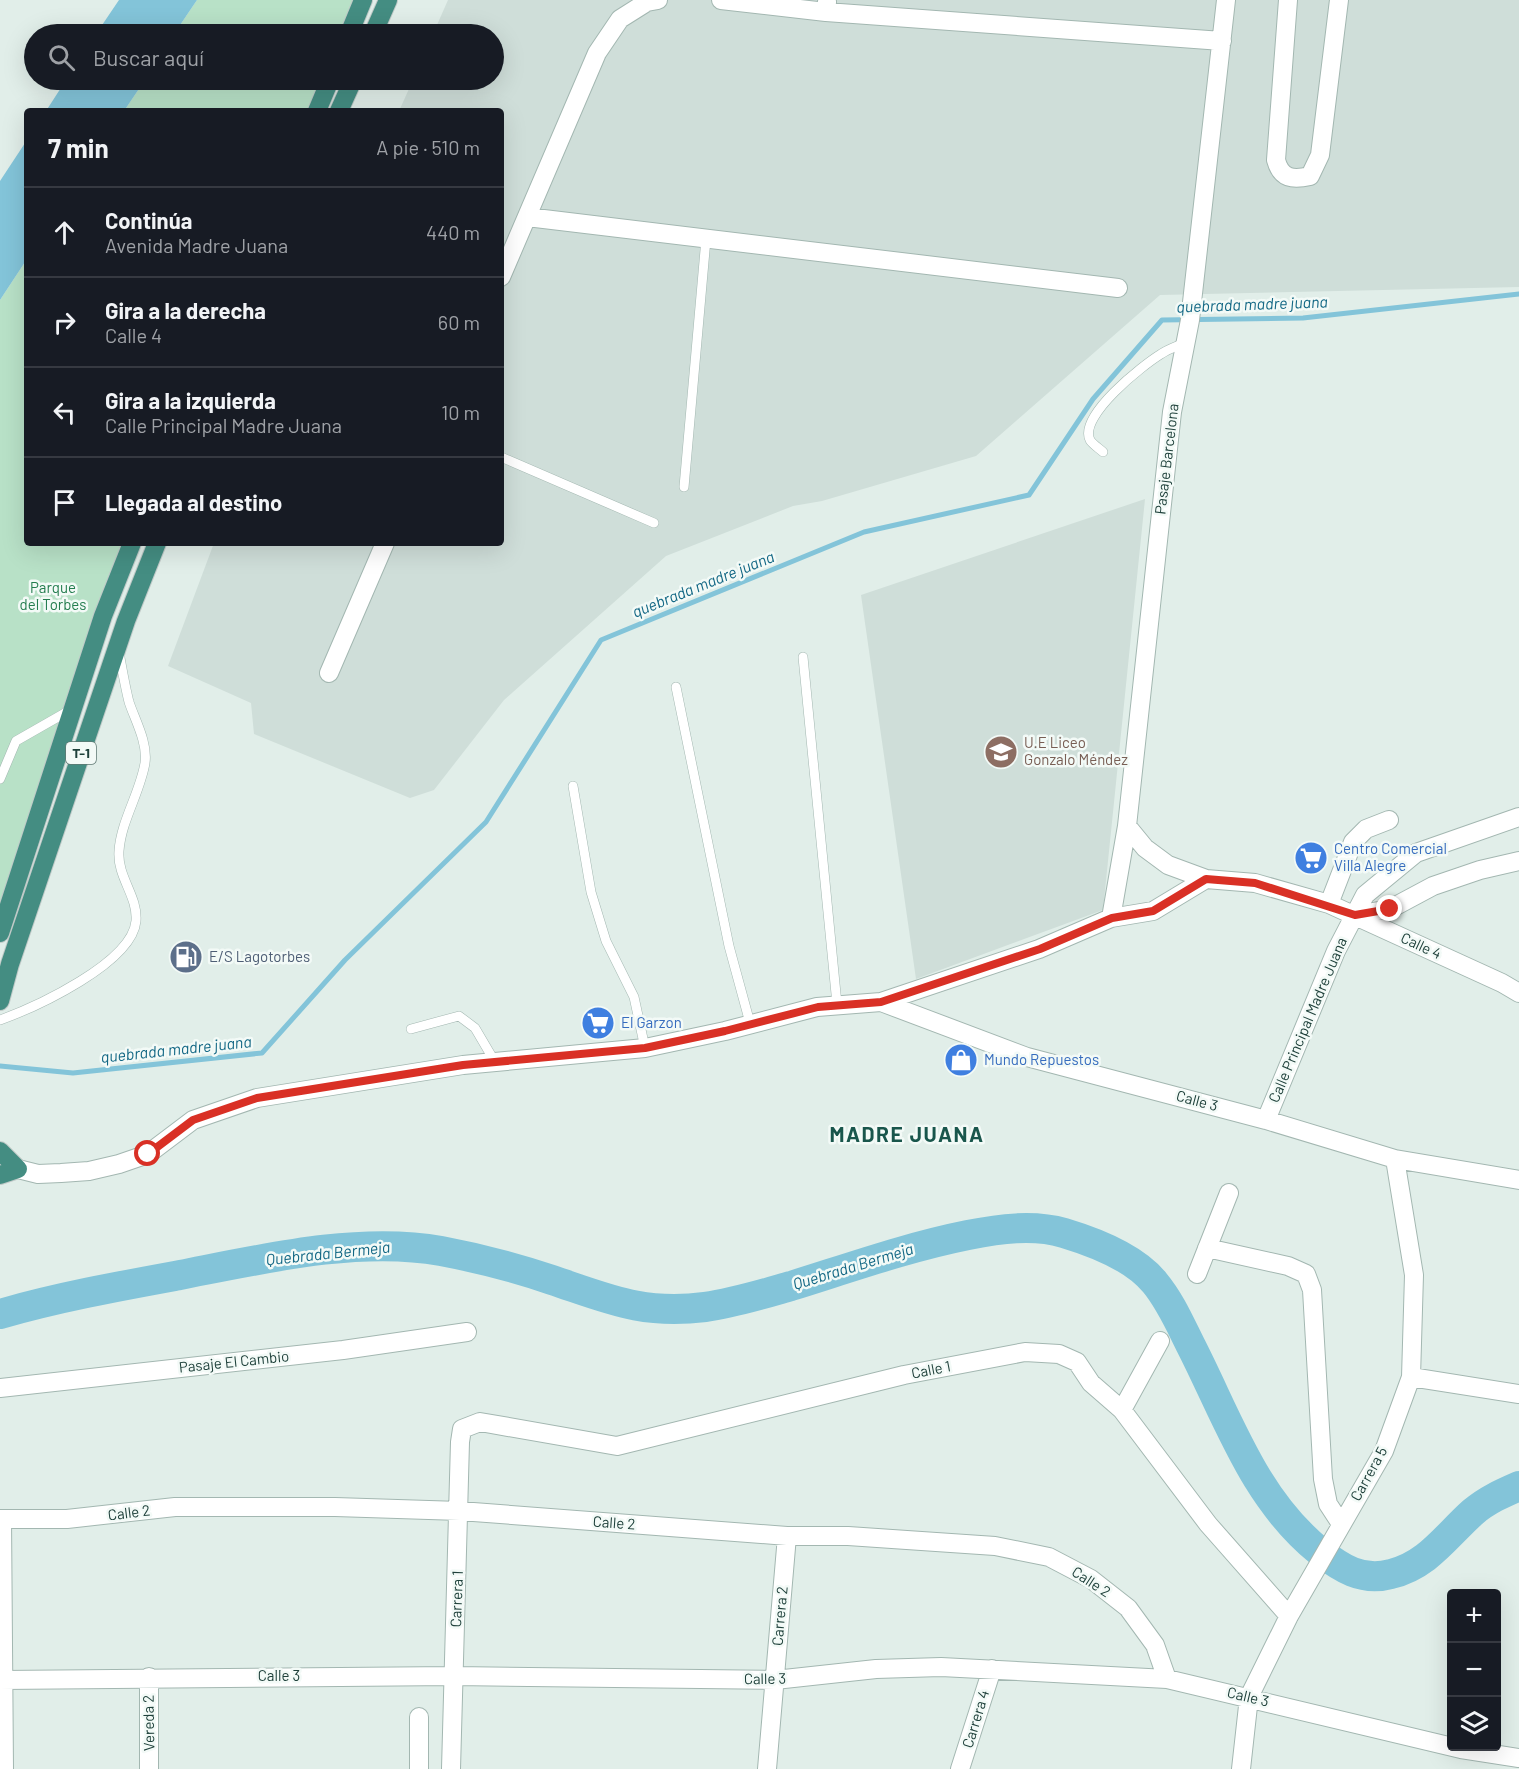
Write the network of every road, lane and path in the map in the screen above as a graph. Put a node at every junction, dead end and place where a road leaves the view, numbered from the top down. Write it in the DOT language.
graph roads {
  1 [pos="363,0"];
  2 [pos="388,0"];
  3 [pos="658,0"];
  4 [pos="721,0"];
  5 [pos="1226,0"];
  6 [pos="1288,0"];
  7 [pos="1339,0"];
  8 [pos="826,6"];
  9 [pos="353,24"];
  10 [pos="377,24"];
  11 [pos="1222,41"];
  12 [pos="325,90"];
  13 [pos="348,90"];
  14 [pos="317,108"];
  15 [pos="340,108"];
  16 [pos="527,217"];
  17 [pos="706,238"];
  18 [pos="504,270"];
  19 [pos="1118,288"];
  20 [pos="1186,342"];
  21 [pos="1103,452"];
  22 [pos="504,458"];
  23 [pos="684,487"];
  24 [pos="654,523"];
  25 [pos="131,546"];
  26 [pos="156,546"];
  27 [pos="384,546"];
  28 [pos="117,645"];
  29 [pos="803,657"];
  30 [pos="329,673"];
  31 [pos="676,687"];
  32 [pos="72,708"];
  33 [pos="0,779"];
  34 [pos="573,786"];
  35 [pos="1519,817"];
  36 [pos="1389,820"];
  37 [pos="1127,826"];
  38 [pos="1519,861"];
  39 [pos="1206,879"];
  40 [pos="1329,904"];
  41 [pos="1355,915"];
  42 [pos="1112,918"];
  43 [pos="0,933"];
  44 [pos="1519,993"];
  45 [pos="0,1001"];
  46 [pos="881,1002"];
  47 [pos="837,1004"];
  48 [pos="0,1020"];
  49 [pos="750,1023"];
  50 [pos="411,1029"];
  51 [pos="645,1048"];
  52 [pos="495,1062"];
  53 [pos="1266,1120"];
  54 [pos="0,1151"];
  55 [pos="1395,1159"];
  56 [pos="18,1169"];
  57 [pos="0,1175"];
  58 [pos="1519,1180"];
  59 [pos="1229,1193"];
  60 [pos="1208,1248"];
  61 [pos="1197,1274"];
  62 [pos="467,1332"];
  63 [pos="1160,1341"];
  64 [pos="1411,1377"];
  65 [pos="0,1388"];
  66 [pos="1519,1394"];
  67 [pos="1122,1410"];
  68 [pos="462,1429"];
  69 [pos="460,1511"];
  70 [pos="1,1519"];
  71 [pos="1337,1532"];
  72 [pos="787,1536"];
  73 [pos="1289,1616"];
  74 [pos="992,1670"];
  75 [pos="454,1676"];
  76 [pos="148,1677"];
  77 [pos="1167,1679"];
  78 [pos="1,1680"];
  79 [pos="775,1680"];
  80 [pos="1249,1697"];
  81 [pos="419,1717"];
  82 [pos="1519,1758"];
  83 [pos="4,1769"];
  84 [pos="149,1769"];
  85 [pos="419,1769"];
  86 [pos="451,1769"];
  87 [pos="767,1769"];
  88 [pos="960,1769"];
  89 [pos="1241,1769"];
  1 -- 9 [label="highway"];
  2 -- 10 [label="highway"];
  3 -- 16 [label="street"];
  4 -- 8 [label="street"];
  5 -- 11 [label="street, Pasaje Barcelona"];
  6 -- 7 [label="street"];
  8 -- 11 [label="street"];
  11 -- 20 [label="street, Pasaje Barcelona"];
  12 -- 14 [label="highway"];
  13 -- 15 [label="highway"];
  16 -- 17 [label="street"];
  16 -- 18 [label="street"];
  17 -- 19 [label="street"];
  17 -- 23 [label="lane"];
  20 -- 21 [label="lane"];
  20 -- 37 [label="street, Pasaje Barcelona"];
  22 -- 24 [label="lane"];
  25 -- 32 [label="highway, T-1"];
  26 -- 28 [label="highway, T-1"];
  27 -- 30 [label="street"];
  28 -- 45 [label="highway, T-1"];
  28 -- 48 [label="lane"];
  29 -- 47 [label="lane"];
  31 -- 49 [label="lane"];
  32 -- 33 [label="lane"];
  32 -- 43 [label="highway, T-1"];
  34 -- 51 [label="lane"];
  35 -- 41 [label="street"];
  36 -- 40 [label="street"];
  37 -- 39 [label="street, Calle 4"];
  37 -- 42 [label="street, Pasaje Barcelona"];
  38 -- 41 [label="street"];
  39 -- 40 [label="street, Calle 4"];
  39 -- 42 [label="street"];
  40 -- 41 [label="street, Calle 4"];
  41 -- 44 [label="street, Calle 4"];
  41 -- 53 [label="street, Calle Principal Madre Juana"];
  42 -- 46 [label="street"];
  46 -- 47 [label="street"];
  46 -- 53 [label="street, Calle 3"];
  47 -- 49 [label="street"];
  49 -- 51 [label="street"];
  50 -- 52 [label="lane"];
  51 -- 52 [label="street"];
  52 -- 56 [label="street"];
  53 -- 55 [label="street, Calle 3"];
  54 -- 56 [label="highway"];
  55 -- 58 [label="street, Calle 3"];
  55 -- 64 [label="street, Carrera 5"];
  56 -- 57 [label="highway"];
  59 -- 60 [label="street"];
  60 -- 61 [label="street"];
  60 -- 71 [label="street"];
  62 -- 65 [label="street, Pasaje El Cambio"];
  63 -- 67 [label="street"];
  64 -- 66 [label="street"];
  64 -- 71 [label="street, Carrera 5"];
  67 -- 68 [label="street, Calle 1"];
  67 -- 73 [label="street, Calle 1"];
  68 -- 69 [label="street, Carrera 1"];
  69 -- 70 [label="street, Calle 2"];
  69 -- 72 [label="street, Calle 2"];
  69 -- 75 [label="street, Carrera 1"];
  70 -- 78 [label="street"];
  71 -- 73 [label="street, Carrera 5"];
  72 -- 77 [label="street, Calle 2"];
  72 -- 79 [label="street, Carrera 2"];
  73 -- 80 [label="street, Carrera 5"];
  74 -- 77 [label="street, Calle 3"];
  74 -- 79 [label="street, Calle 3"];
  74 -- 88 [label="street, Carrera 4"];
  75 -- 76 [label="street, Calle 3"];
  75 -- 79 [label="street, Calle 3"];
  75 -- 86 [label="street, Carrera 1"];
  76 -- 78 [label="street, Calle 3"];
  76 -- 84 [label="street, Vereda 2"];
  77 -- 80 [label="street, Calle 3"];
  78 -- 83 [label="street"];
  79 -- 87 [label="street, Carrera 2"];
  80 -- 82 [label="street, Calle 3"];
  80 -- 89 [label="street, Carrera 5"];
  81 -- 85 [label="street"];
}
